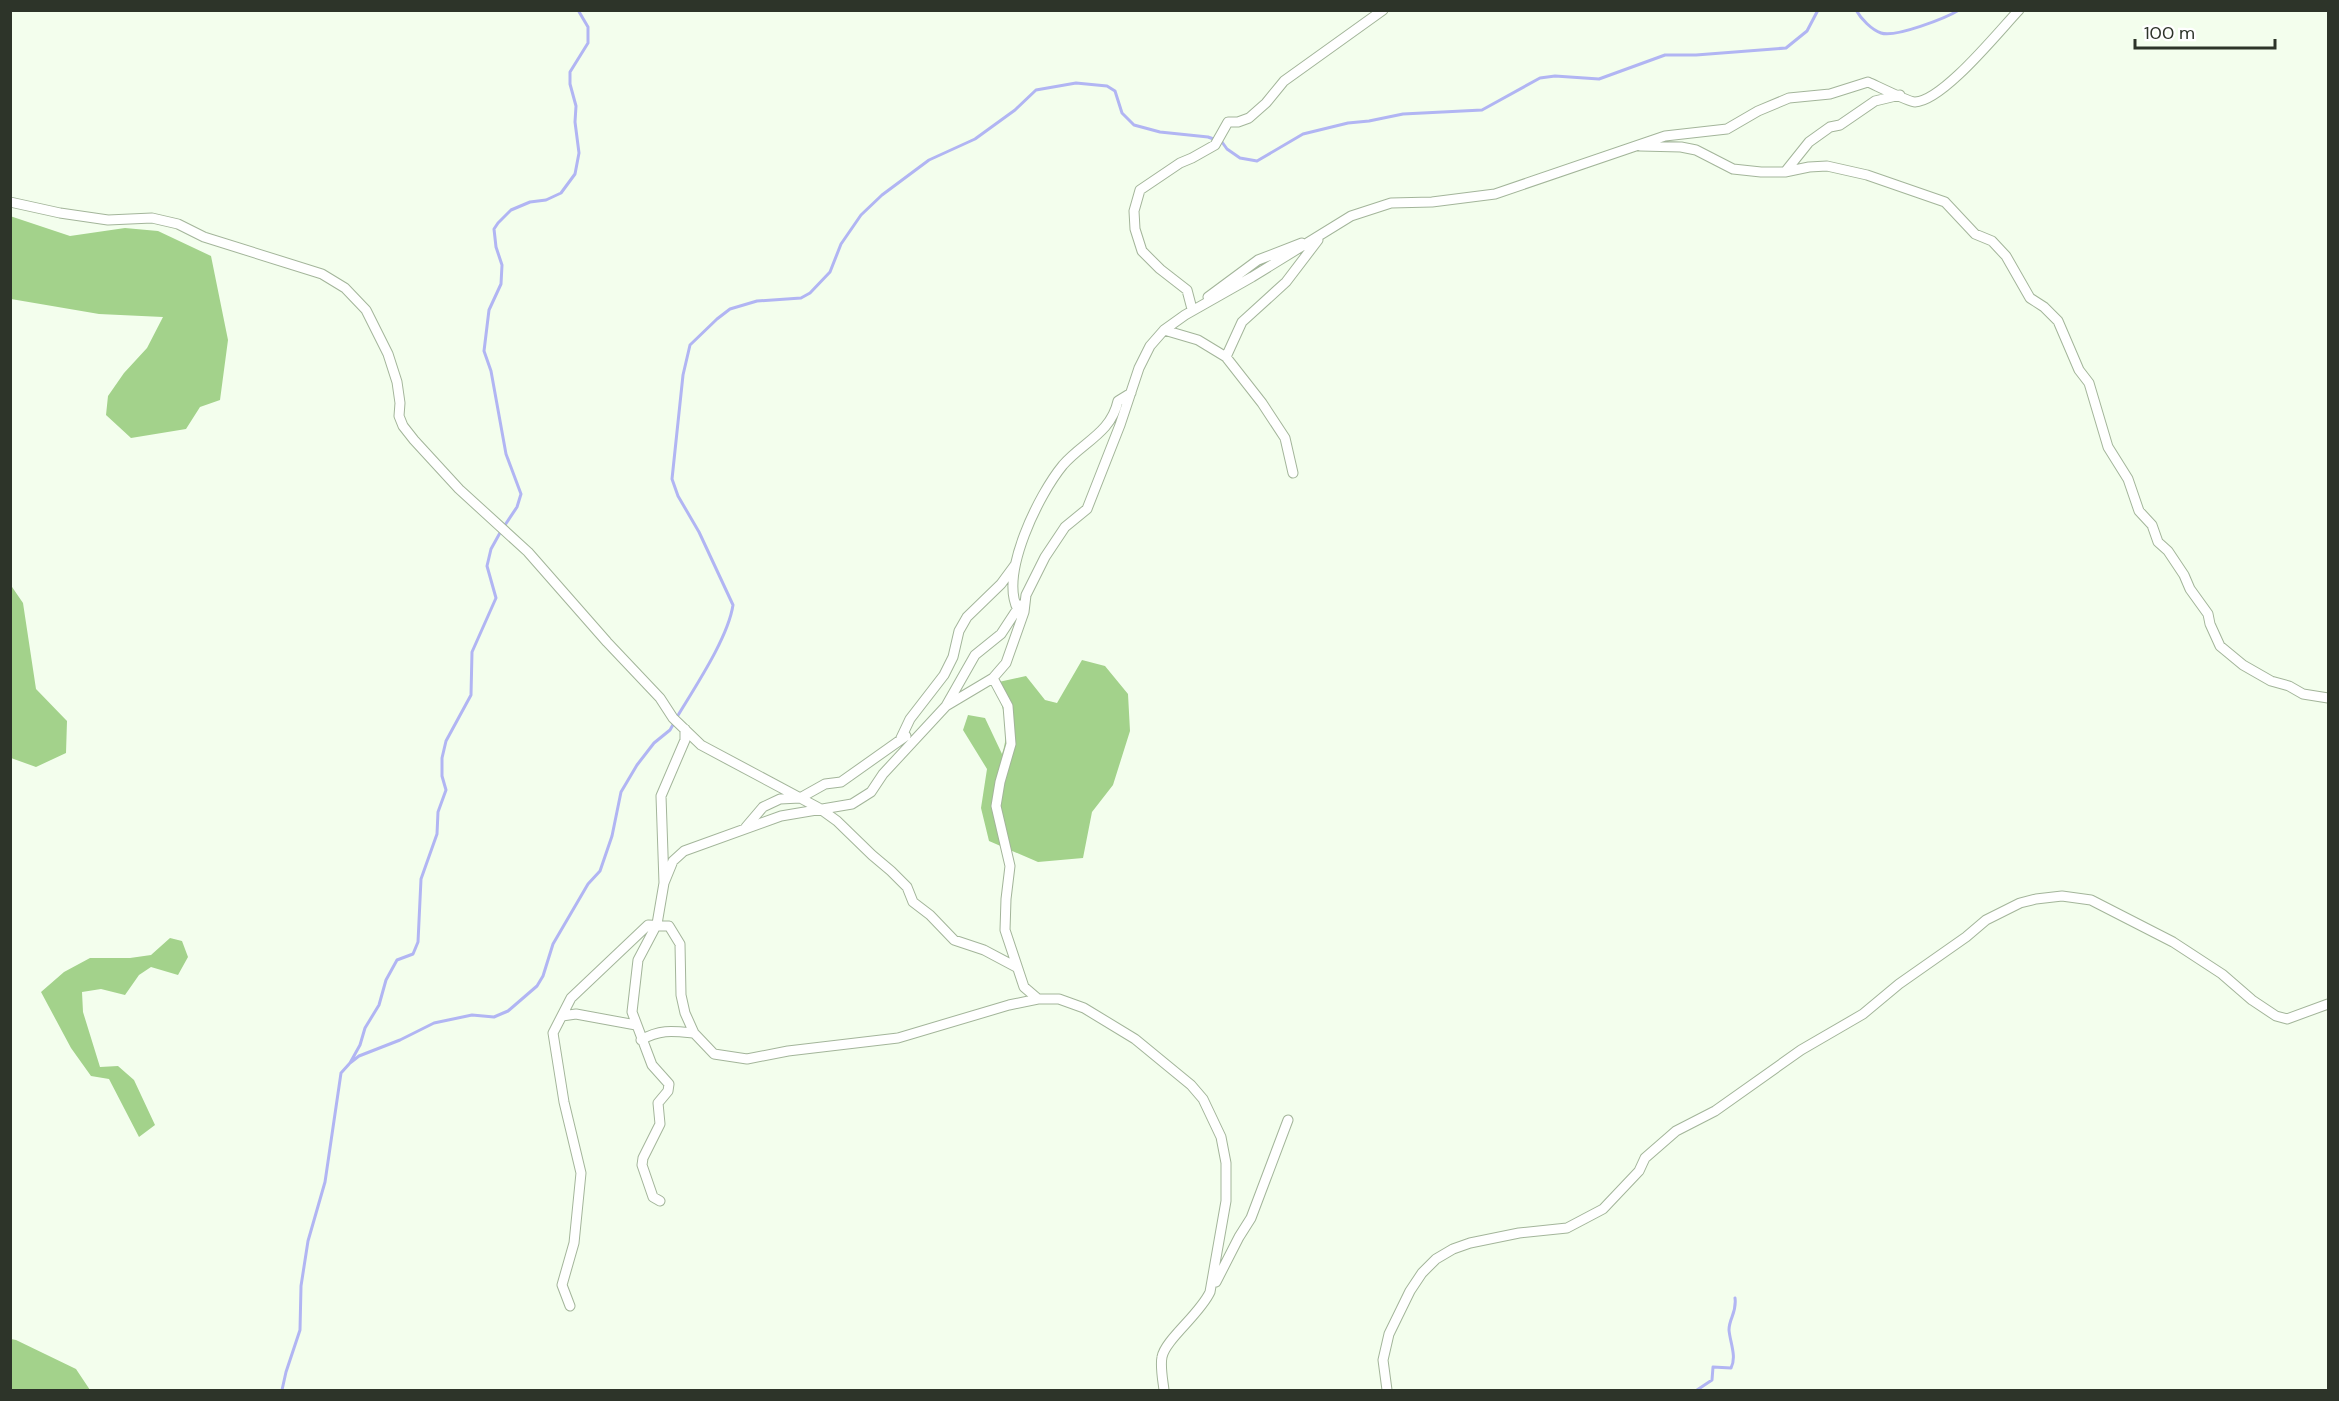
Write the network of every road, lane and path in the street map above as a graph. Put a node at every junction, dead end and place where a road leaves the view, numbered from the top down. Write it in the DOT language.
graph roads {
  1 [pos="1383,10"];
  2 [pos="2019,10"];
  3 [pos="1900,95"];
  4 [pos="1636,146"];
  5 [pos="1785,172"];
  6 [pos="10,202"];
  7 [pos="1320,236"];
  8 [pos="1189,312"];
  9 [pos="1164,330"];
  10 [pos="1226,357"];
  11 [pos="1131,393"];
  12 [pos="1293,473"];
  13 [pos="1016,564"];
  14 [pos="1026,595"];
  15 [pos="1018,610"];
  16 [pos="993,678"];
  17 [pos="2328,698"];
  18 [pos="946,706"];
  19 [pos="679,723"];
  20 [pos="923,730"];
  21 [pos="902,738"];
  22 [pos="800,798"];
  23 [pos="819,808"];
  24 [pos="744,830"];
  25 [pos="664,883"];
  26 [pos="657,924"];
  27 [pos="1016,966"];
  28 [pos="1038,999"];
  29 [pos="2328,1004"];
  30 [pos="562,1016"];
  31 [pos="636,1025"];
  32 [pos="694,1034"];
  33 [pos="641,1040"];
  34 [pos="1288,1120"];
  35 [pos="660,1201"];
  36 [pos="1210,1292"];
  37 [pos="570,1306"];
  38 [pos="1164,1390"];
  39 [pos="1388,1390"];
  1 -- 8 [label="street"];
  2 -- 3 [label="street"];
  3 -- 4 [label="street"];
  3 -- 5 [label="street"];
  4 -- 5 [label="street"];
  4 -- 7 [label="street"];
  5 -- 17 [label="street"];
  6 -- 19 [label="street"];
  7 -- 8 [label="street"];
  7 -- 10 [label="street"];
  8 -- 9 [label="street"];
  9 -- 10 [label="street"];
  9 -- 11 [label="street"];
  10 -- 12 [label="street"];
  11 -- 13 [label="street"];
  11 -- 14 [label="street"];
  13 -- 15 [label="street"];
  13 -- 21 [label="street"];
  14 -- 15 [label="street"];
  14 -- 16 [label="street"];
  15 -- 18 [label="street"];
  16 -- 18 [label="street"];
  16 -- 27 [label="street"];
  18 -- 20 [label="street"];
  19 -- 22 [label="street"];
  19 -- 25 [label="street"];
  20 -- 21 [label="street"];
  20 -- 23 [label="street"];
  21 -- 22 [label="street"];
  22 -- 23 [label="street"];
  22 -- 24 [label="street"];
  23 -- 24 [label="street"];
  23 -- 27 [label="street"];
  24 -- 25 [label="street"];
  25 -- 26 [label="street"];
  26 -- 30 [label="street"];
  26 -- 31 [label="street"];
  26 -- 32 [label="street"];
  27 -- 28 [label="street"];
  28 -- 32 [label="street"];
  28 -- 36 [label="street"];
  29 -- 39 [label="street"];
  30 -- 31 [label="street"];
  30 -- 37 [label="street"];
  31 -- 33 [label="street"];
  32 -- 33 [label="street"];
  33 -- 35 [label="street"];
  34 -- 36 [label="street"];
  36 -- 38 [label="street"];
}
